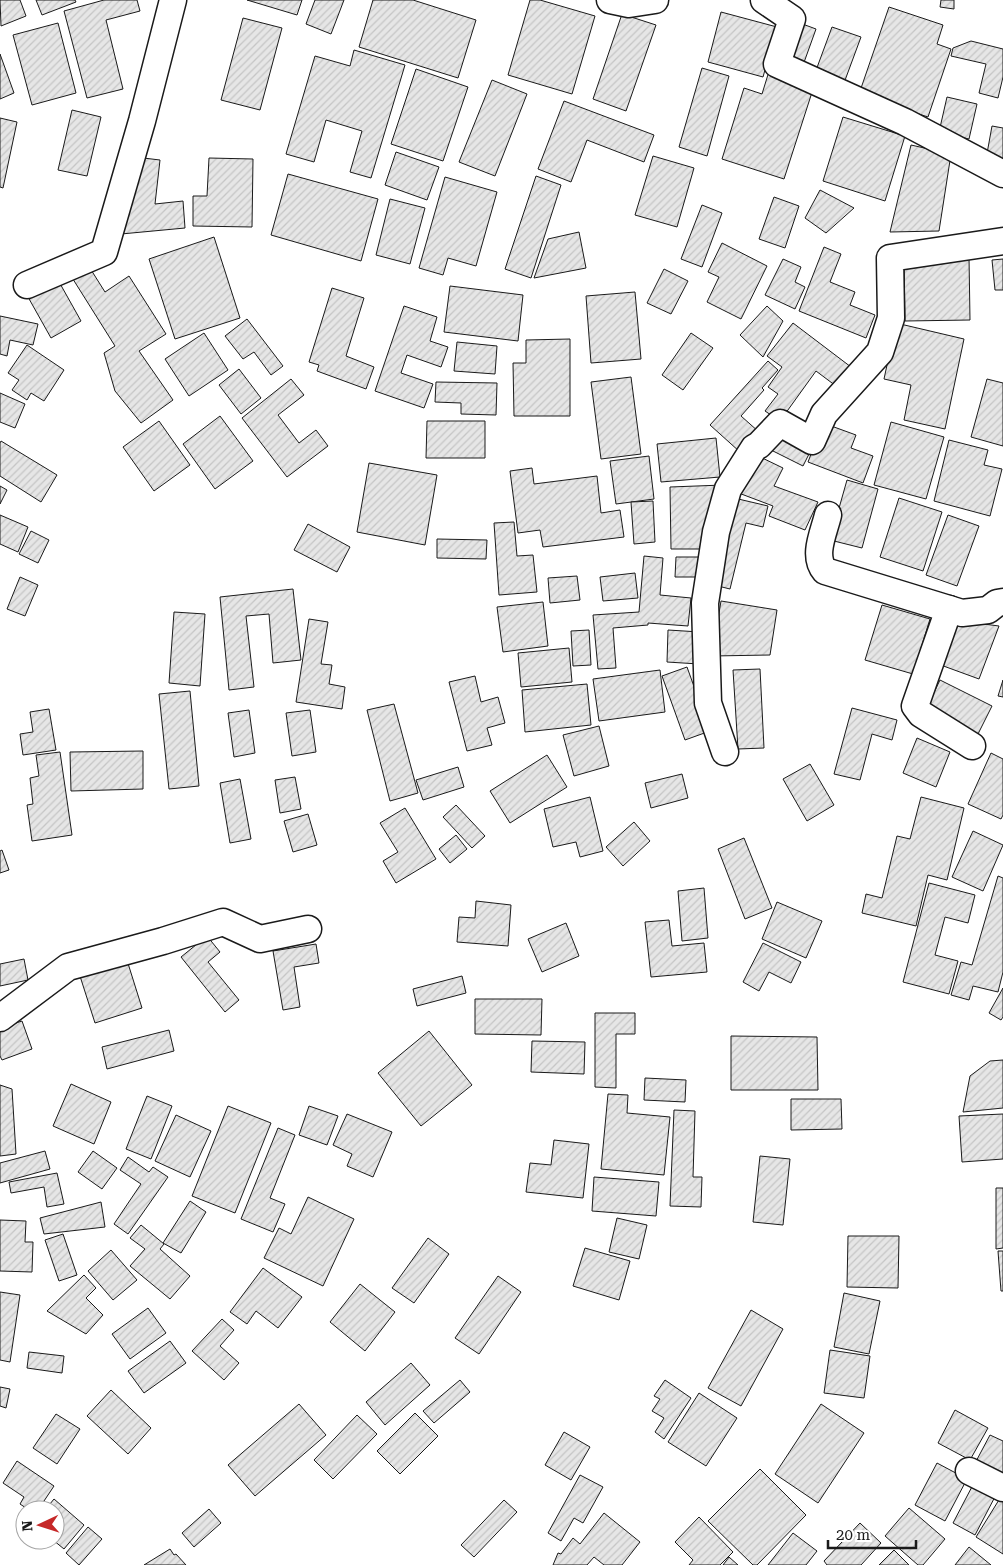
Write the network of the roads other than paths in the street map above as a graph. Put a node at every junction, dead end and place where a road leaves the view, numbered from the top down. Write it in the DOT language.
graph roads {
  1 [pos="173,0"];
  2 [pos="610,0"];
  3 [pos="655,0"];
  4 [pos="764,0"];
  5 [pos="1003,174"];
  6 [pos="1003,242"];
  7 [pos="27,285"];
  8 [pos="828,515"];
  9 [pos="1003,602"];
  10 [pos="949,609"];
  11 [pos="972,746"];
  12 [pos="725,752"];
  13 [pos="308,929"];
  14 [pos="0,1018"];
  15 [pos="969,1471"];
  16 [pos="1003,1488"];
  1 -- 7 [label="street"];
  2 -- 3 [label="street"];
  4 -- 5 [label="street"];
  6 -- 12 [label="street"];
  8 -- 10 [label="street"];
  9 -- 10 [label="street"];
  10 -- 11 [label="street"];
  13 -- 14 [label="street"];
  15 -- 16 [label="street"];
}
